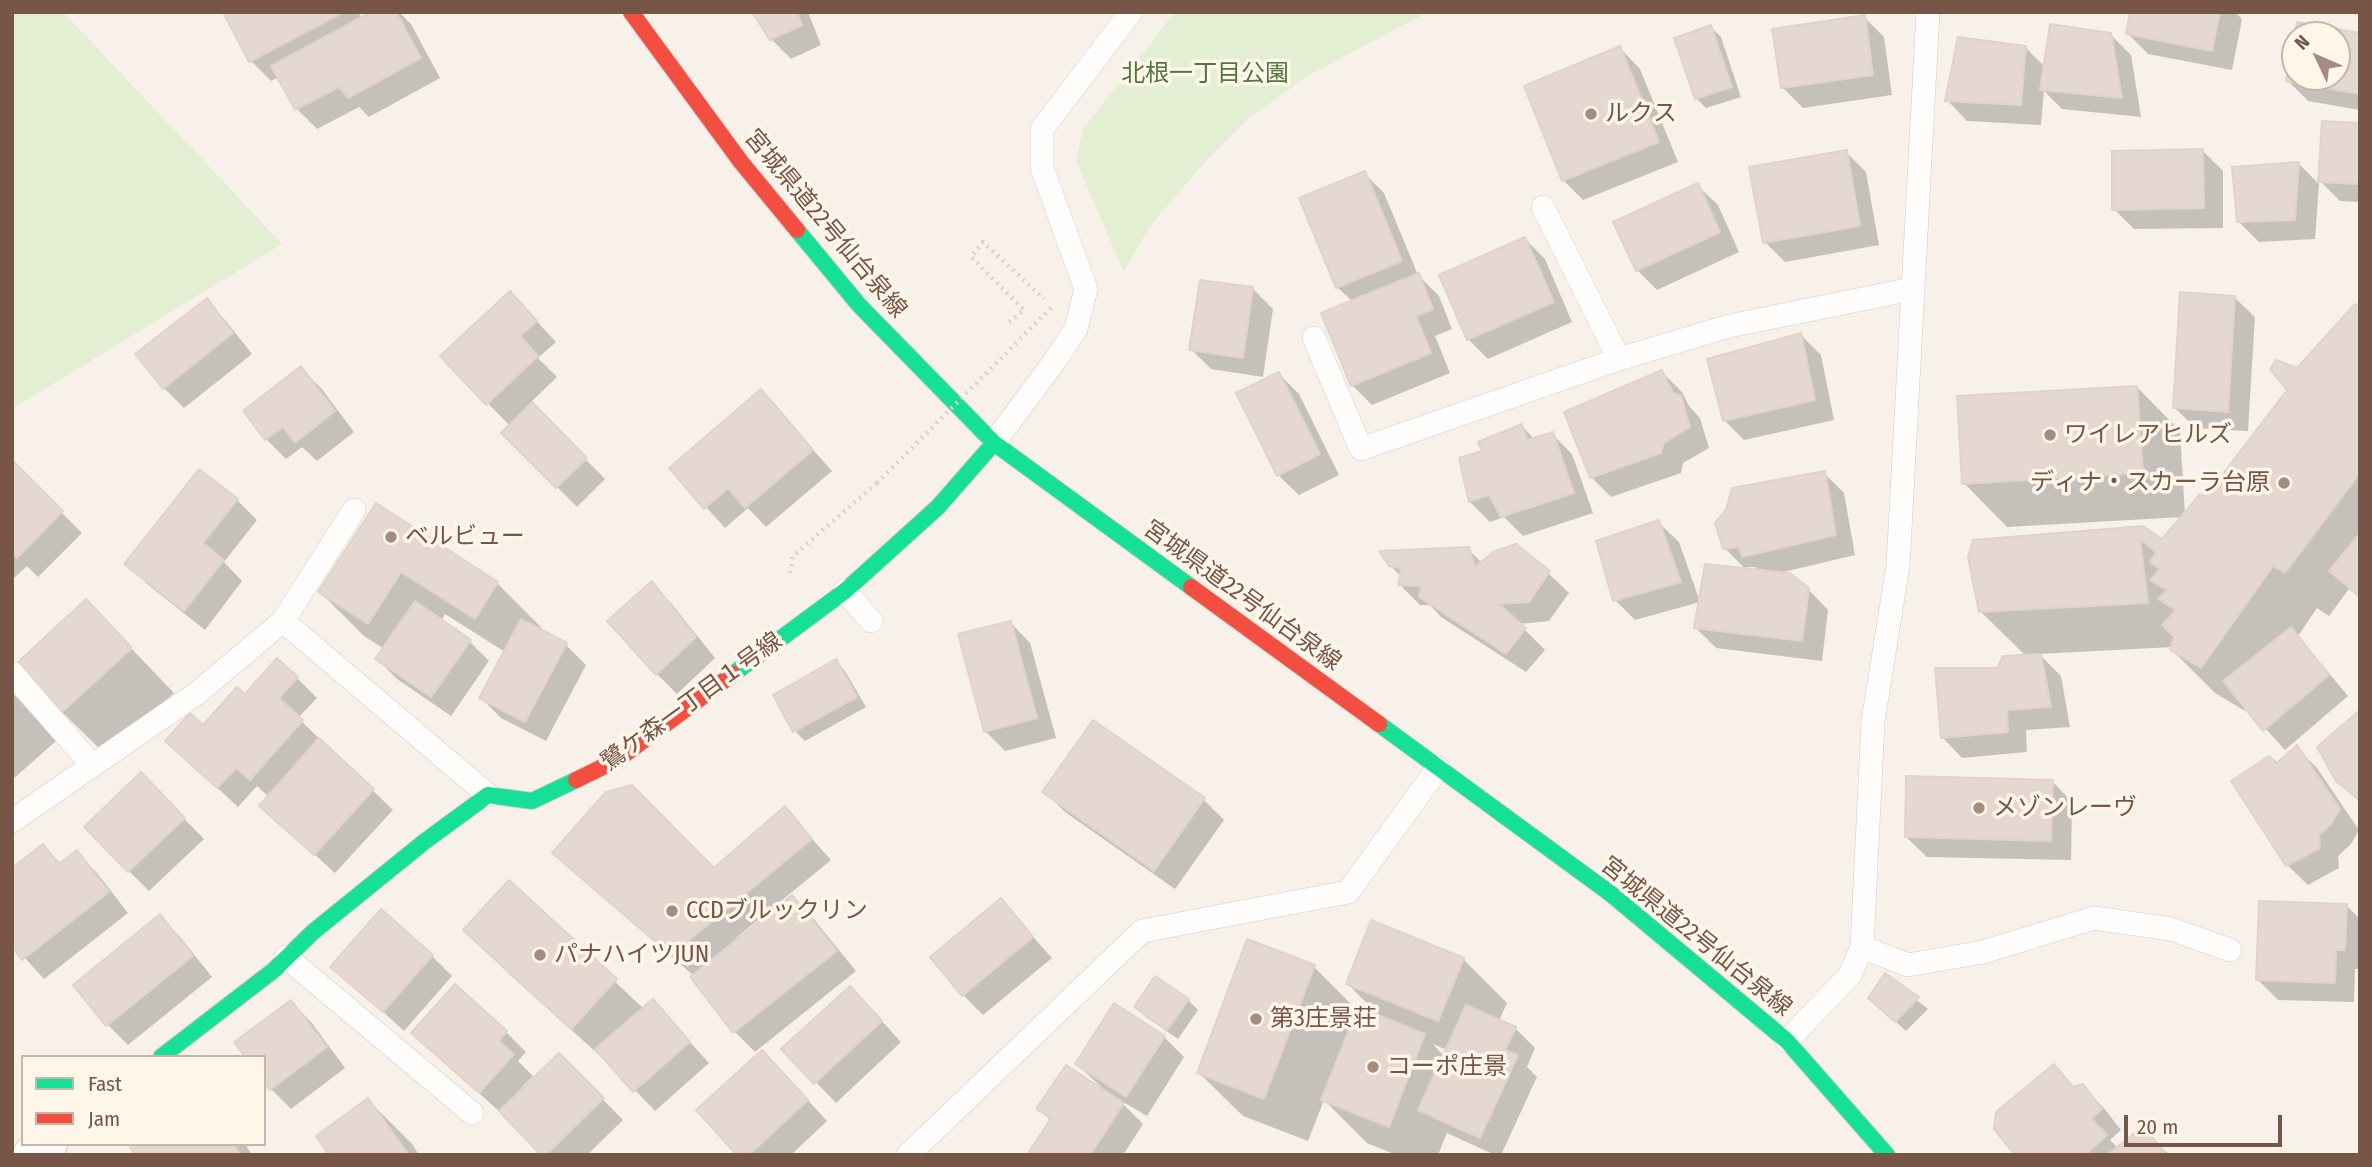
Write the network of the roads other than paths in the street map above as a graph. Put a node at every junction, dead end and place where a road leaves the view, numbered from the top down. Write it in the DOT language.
graph roads {
  1 [pos="631,12"];
  2 [pos="1131,12"];
  3 [pos="1928,12"];
  4 [pos="1543,207"];
  5 [pos="1912,289"];
  6 [pos="1314,338"];
  7 [pos="1619,359"];
  8 [pos="994,443"];
  9 [pos="354,510"];
  10 [pos="845,591"];
  11 [pos="283,621"];
  12 [pos="871,621"];
  13 [pos="12,673"];
  14 [pos="92,765"];
  15 [pos="1438,768"];
  16 [pos="488,795"];
  17 [pos="12,821"];
  18 [pos="1862,947"];
  19 [pos="2230,950"];
  20 [pos="286,957"];
  21 [pos="1787,1041"];
  22 [pos="165,1055"];
  23 [pos="472,1113"];
  24 [pos="908,1155"];
  25 [pos="1887,1155"];
  1 -- 8 [label="main road, 宮城県道22号仙台泉線"];
  2 -- 8 [label="lane"];
  3 -- 5 [label="lane"];
  4 -- 7 [label="lane"];
  5 -- 7 [label="lane"];
  5 -- 18 [label="lane"];
  6 -- 7 [label="lane"];
  8 -- 10 [label="main road, 鷺ケ森一丁目１号線"];
  8 -- 15 [label="main road, 宮城県道22号仙台泉線"];
  9 -- 11 [label="lane"];
  10 -- 12 [label="lane"];
  10 -- 16 [label="main road, 鷺ケ森一丁目１号線"];
  11 -- 14 [label="lane"];
  11 -- 16 [label="lane"];
  13 -- 14 [label="lane"];
  14 -- 17 [label="lane"];
  15 -- 21 [label="main road, 宮城県道22号仙台泉線"];
  15 -- 24 [label="lane"];
  16 -- 20 [label="main road"];
  18 -- 19 [label="lane"];
  18 -- 21 [label="lane"];
  20 -- 22 [label="main road"];
  20 -- 23 [label="lane"];
  21 -- 25 [label="main road, 宮城県道22号仙台泉線"];
}
